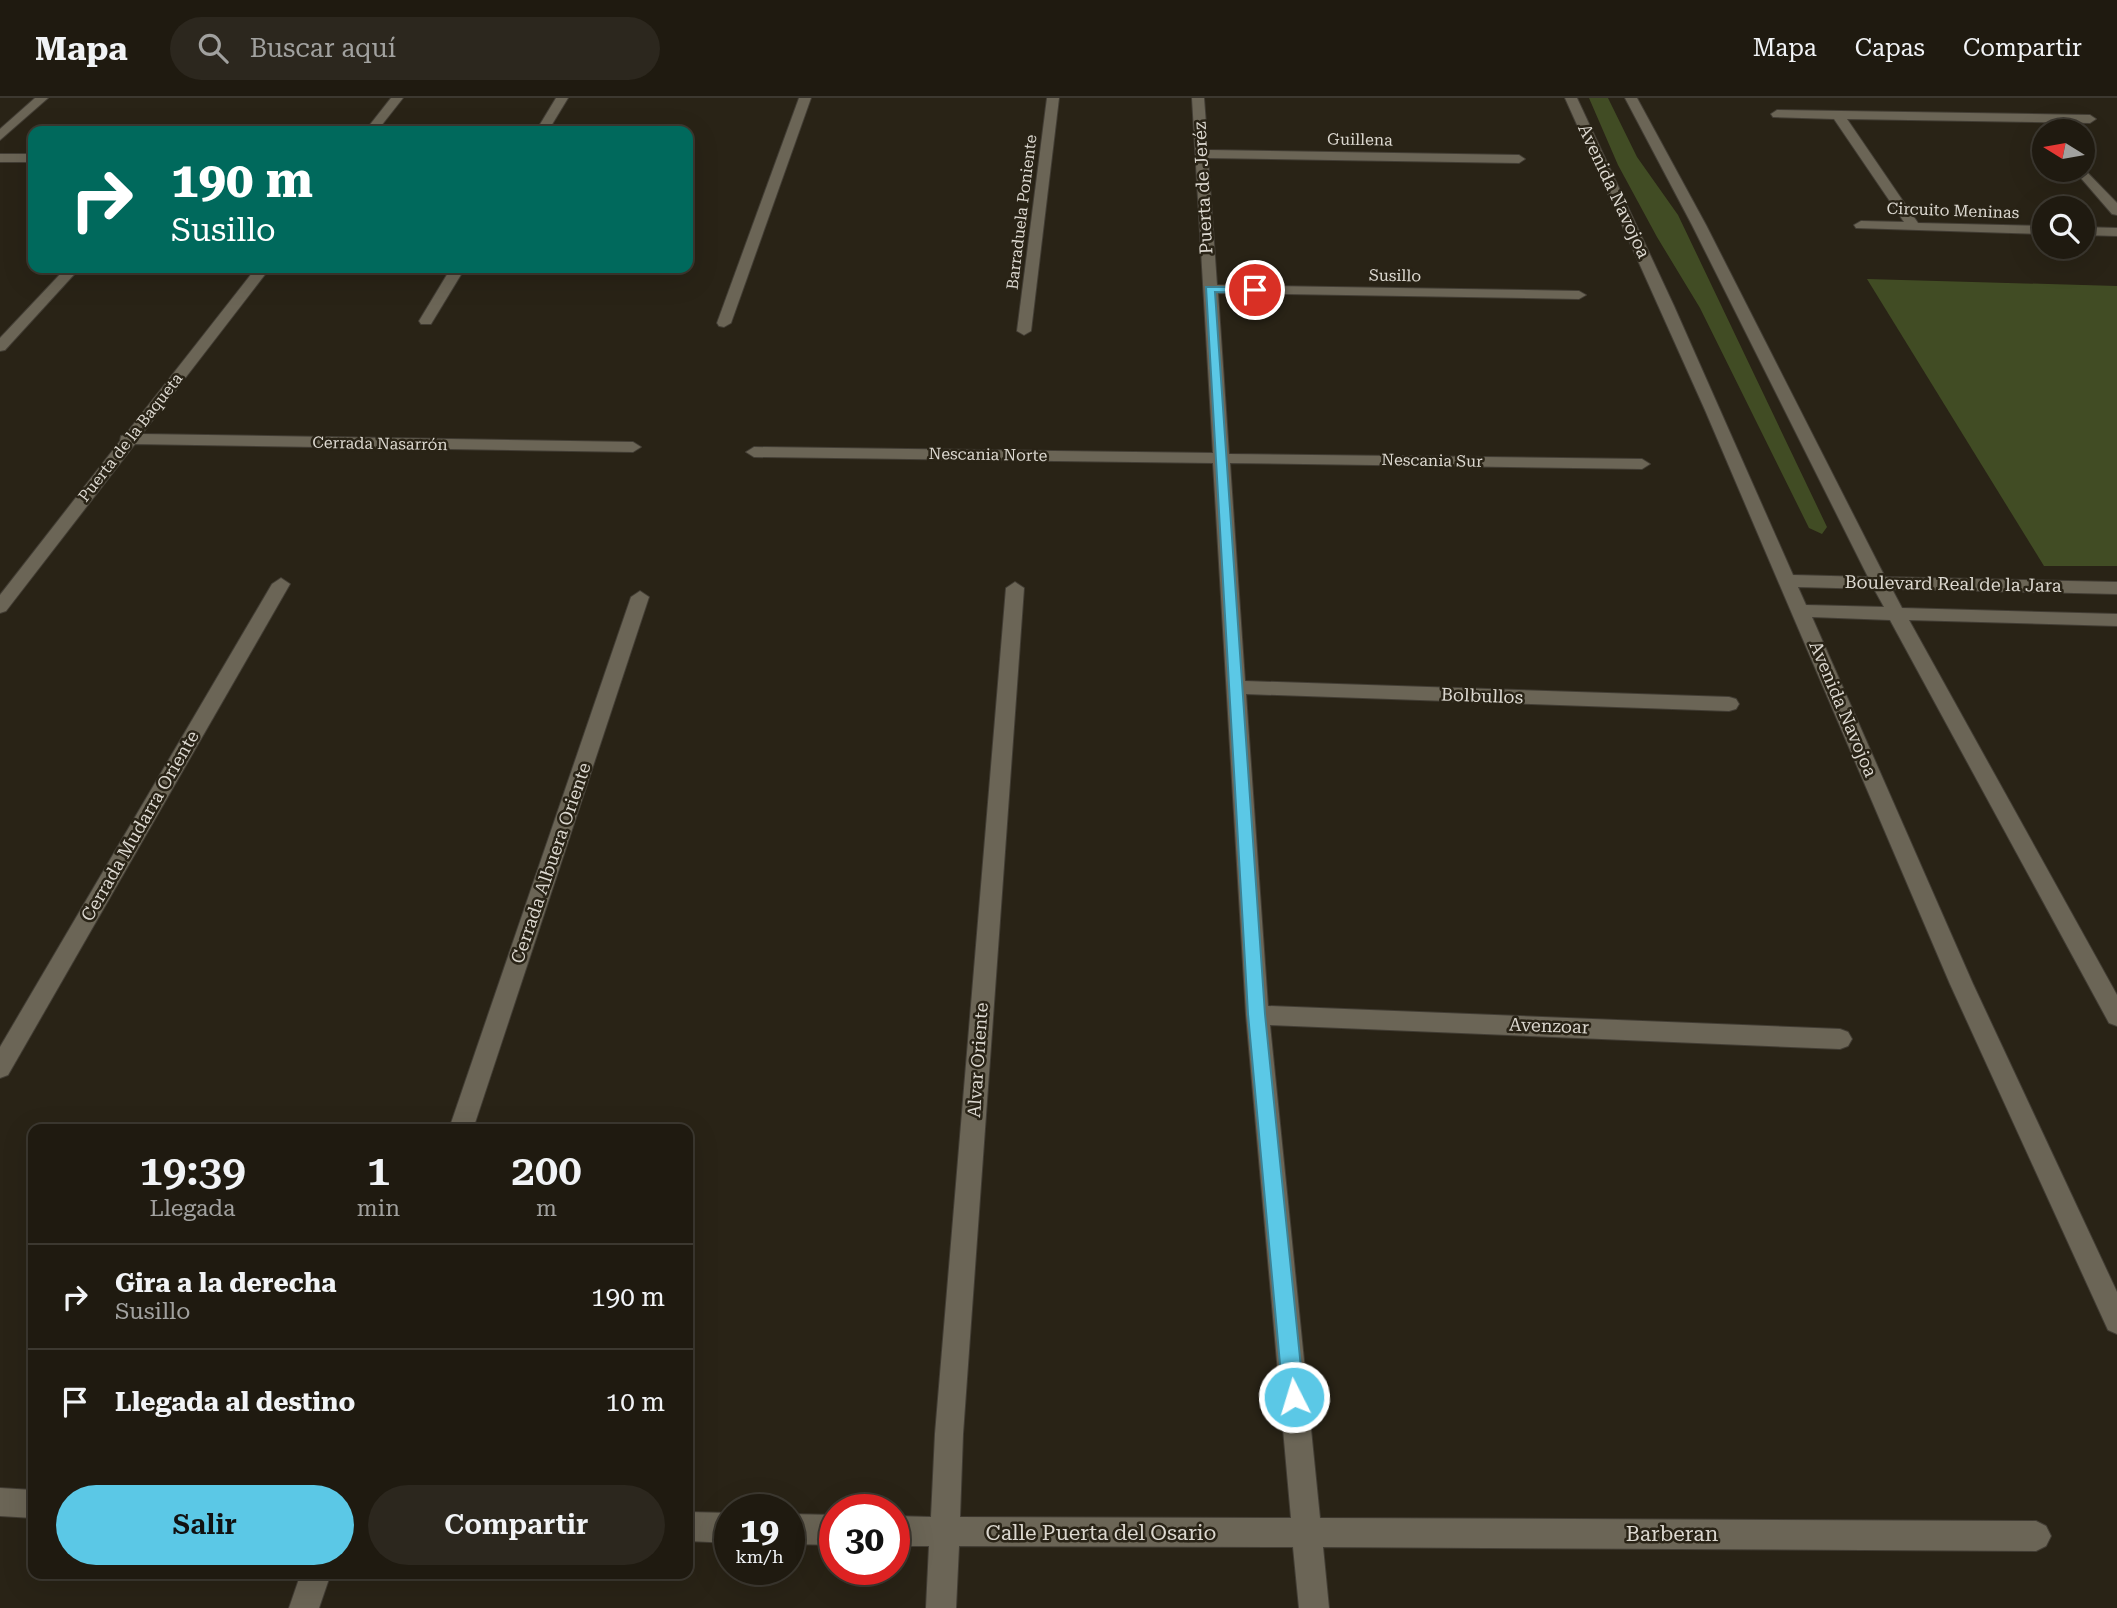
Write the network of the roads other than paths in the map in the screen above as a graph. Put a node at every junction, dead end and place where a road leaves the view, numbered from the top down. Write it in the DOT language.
graph roads {
  1 [pos="42,98"];
  2 [pos="397,98"];
  3 [pos="562,98"];
  4 [pos="805,98"];
  5 [pos="1053,98"];
  6 [pos="1198,98"];
  7 [pos="1571,98"];
  8 [pos="1631,98"];
  9 [pos="1777,114"];
  10 [pos="1838,115"];
  11 [pos="2035,118"];
  12 [pos="2090,119"];
  13 [pos="375,126"];
  14 [pos="545,126"];
  15 [pos="0,136"];
  16 [pos="1201,154"];
  17 [pos="0,158"];
  18 [pos="28,158"];
  19 [pos="1519,159"];
  20 [pos="2091,182"];
  21 [pos="2117,211"];
  22 [pos="1861,225"];
  23 [pos="1913,227"];
  24 [pos="2032,230"];
  25 [pos="2095,231"];
  26 [pos="2117,232"];
  27 [pos="68,273"];
  28 [pos="259,273"];
  29 [pos="455,273"];
  30 [pos="1209,289"];
  31 [pos="1579,295"];
  32 [pos="426,321"];
  33 [pos="724,323"];
  34 [pos="1024,331"];
  35 [pos="0,347"];
  36 [pos="127,439"];
  37 [pos="633,447"];
  38 [pos="754,452"];
  39 [pos="1221,456"];
  40 [pos="1642,464"];
  41 [pos="1788,581"];
  42 [pos="1879,582"];
  43 [pos="281,584"];
  44 [pos="1015,588"];
  45 [pos="2115,592"];
  46 [pos="640,597"];
  47 [pos="0,607"];
  48 [pos="1802,611"];
  49 [pos="1897,614"];
  50 [pos="2117,620"];
  51 [pos="1236,687"];
  52 [pos="1729,704"];
  53 [pos="1257,1014"];
  54 [pos="2117,1016"];
  55 [pos="1840,1039"];
  56 [pos="0,1068"];
  57 [pos="463,1124"];
  58 [pos="2117,1321"];
  59 [pos="0,1502"];
  60 [pos="28,1504"];
  61 [pos="693,1527"];
  62 [pos="714,1528"];
  63 [pos="910,1531"];
  64 [pos="944,1532"];
  65 [pos="1307,1533"];
  66 [pos="2036,1536"];
  67 [pos="314,1579"];
  68 [pos="304,1608"];
  69 [pos="941,1608"];
  70 [pos="1314,1608"];
  1 -- 15 [label="street"];
  2 -- 13 [label="street"];
  3 -- 14 [label="street"];
  4 -- 33 [label="street"];
  5 -- 34 [label="street, Barraduela Poniente"];
  6 -- 16 [label="street, Puerta de Jeréz"];
  7 -- 41 [label="street, Avenida Navojoa"];
  8 -- 42 [label="street"];
  9 -- 10 [label="street"];
  10 -- 11 [label="street"];
  10 -- 23 [label="street"];
  11 -- 12 [label="street"];
  16 -- 19 [label="street, Guillena"];
  16 -- 30 [label="street, Puerta de Jeréz"];
  17 -- 18 [label="street"];
  20 -- 21 [label="street"];
  22 -- 23 [label="street, Circuito Meninas"];
  23 -- 24 [label="street, Circuito Meninas"];
  25 -- 26 [label="street"];
  27 -- 35 [label="street"];
  28 -- 36 [label="street, Puerta de la Baqueta"];
  29 -- 32 [label="street"];
  30 -- 31 [label="street, Susillo"];
  30 -- 39 [label="street, Puerta de Jeréz"];
  36 -- 37 [label="street, Cerrada Nasarrón"];
  36 -- 47 [label="street, Puerta de la Baqueta"];
  38 -- 39 [label="street, Nescania Norte"];
  39 -- 40 [label="street, Nescania Sur"];
  39 -- 51 [label="street, Puerta de Jeréz"];
  41 -- 42 [label="street, Boulevard Real de la Jara"];
  41 -- 48 [label="street, Avenida Navojoa"];
  42 -- 45 [label="street, Boulevard Real de la Jara"];
  42 -- 49 [label="street"];
  43 -- 56 [label="street, Cerrada Mudarra Oriente"];
  44 -- 64 [label="street, Alvar Oriente"];
  46 -- 57 [label="street, Cerrada Albuera Oriente"];
  48 -- 49 [label="street, Boulevard Real de la Jara"];
  48 -- 58 [label="street, Avenida Navojoa"];
  49 -- 50 [label="street, Boulevard Real de la Jara"];
  49 -- 54 [label="street"];
  51 -- 52 [label="street, Bolbullos"];
  51 -- 53 [label="street, Puerta de Jeréz"];
  53 -- 55 [label="street, Avenzoar"];
  53 -- 65 [label="street, Puerta de Jeréz"];
  59 -- 60 [label="street"];
  61 -- 62 [label="street"];
  63 -- 64 [label="street, Calle Puerta del Osario"];
  64 -- 65 [label="street, Calle Puerta del Osario"];
  64 -- 69 [label="street, Alvar Oriente"];
  65 -- 66 [label="street, Barberan"];
  65 -- 70 [label="street, Puerta de Jeréz"];
  67 -- 68 [label="street"];
}
